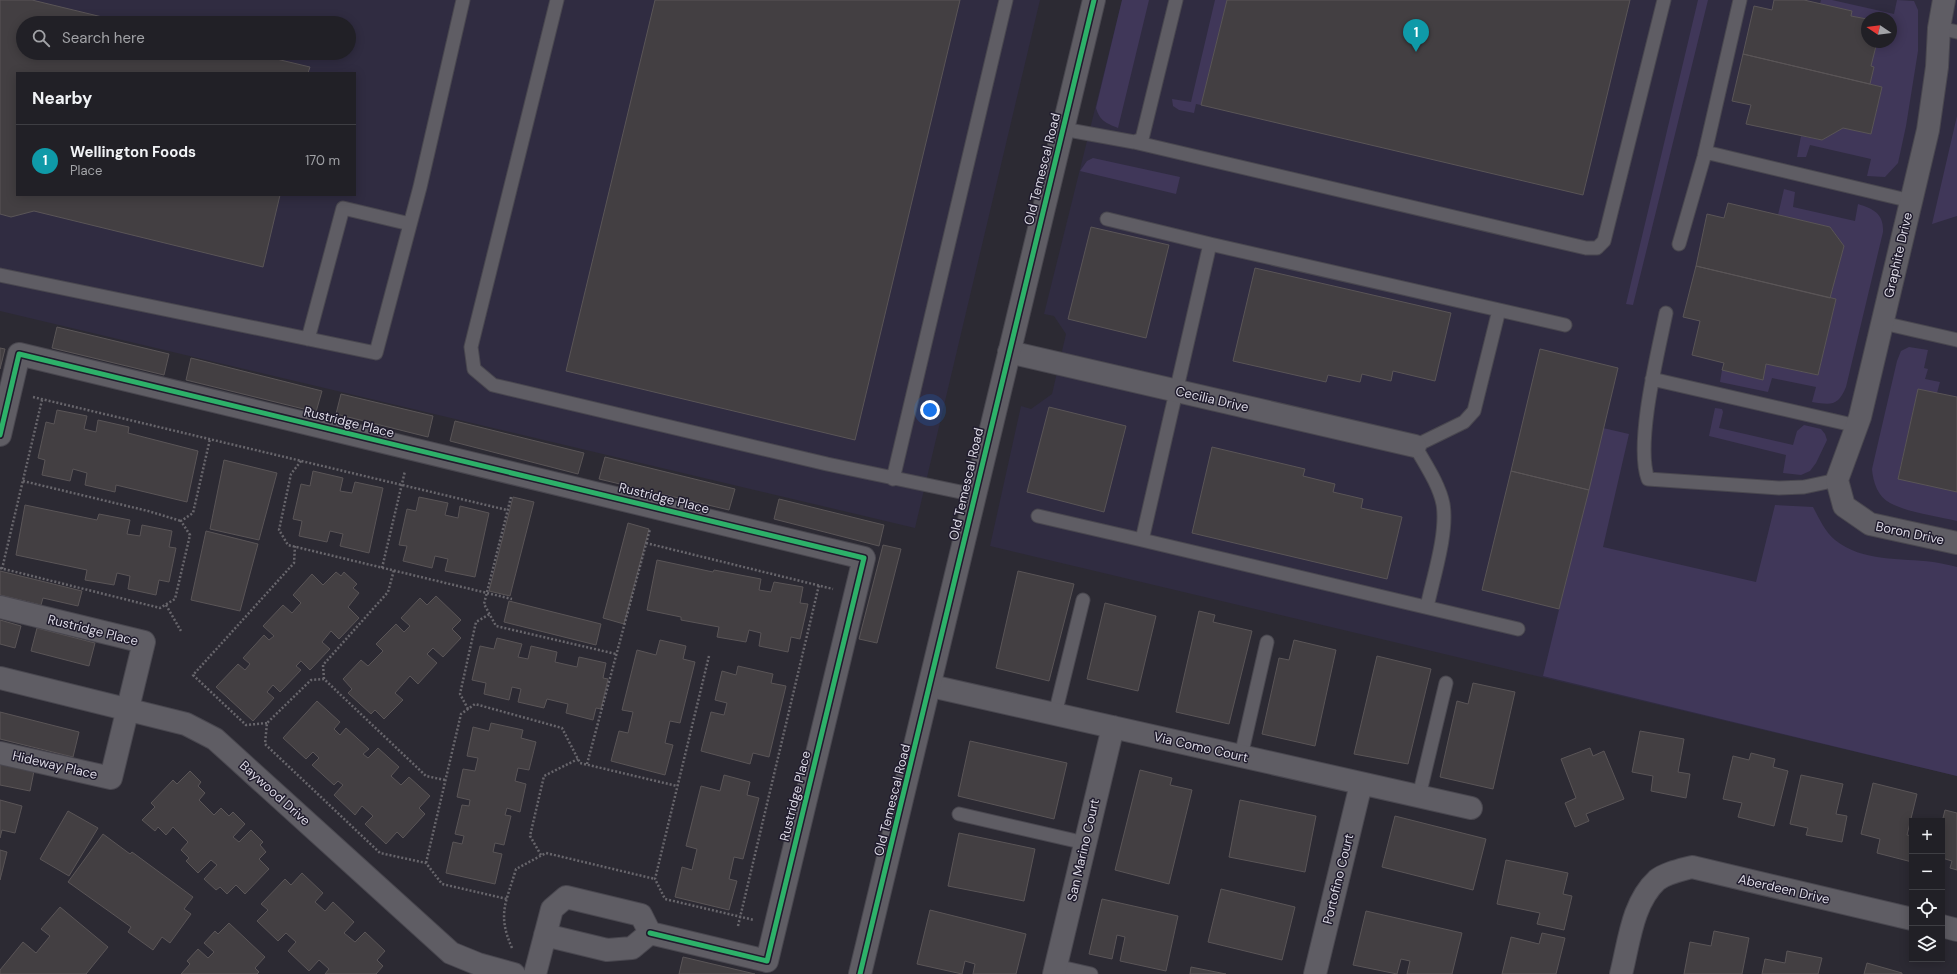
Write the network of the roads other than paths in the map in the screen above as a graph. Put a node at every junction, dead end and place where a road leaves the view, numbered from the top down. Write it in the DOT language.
graph roads {
  1 [pos="463,0"];
  2 [pos="557,0"];
  3 [pos="1006,0"];
  4 [pos="1094,0"];
  5 [pos="1176,0"];
  6 [pos="1664,0"];
  7 [pos="1740,0"];
  8 [pos="1944,0"];
  9 [pos="1948,30"];
  10 [pos="1063,129"];
  11 [pos="1134,142"];
  12 [pos="1705,152"];
  13 [pos="1911,201"];
  14 [pos="1107,219"];
  15 [pos="410,224"];
  16 [pos="1210,244"];
  17 [pos="1679,244"];
  18 [pos="0,275"];
  19 [pos="1499,310"];
  20 [pos="1666,313"];
  21 [pos="1883,323"];
  22 [pos="1565,325"];
  23 [pos="308,339"];
  24 [pos="1957,340"];
  25 [pos="1009,352"];
  26 [pos="1652,379"];
  27 [pos="1176,390"];
  28 [pos="1857,426"];
  29 [pos="0,435"];
  30 [pos="1415,446"];
  31 [pos="894,479"];
  32 [pos="1837,480"];
  33 [pos="975,495"];
  34 [pos="1038,516"];
  35 [pos="1142,540"];
  36 [pos="1957,543"];
  37 [pos="1083,600"];
  38 [pos="0,607"];
  39 [pos="1427,607"];
  40 [pos="1518,629"];
  41 [pos="1267,642"];
  42 [pos="0,678"];
  43 [pos="1446,683"];
  44 [pos="931,686"];
  45 [pos="128,709"];
  46 [pos="1054,714"];
  47 [pos="1113,727"];
  48 [pos="0,753"];
  49 [pos="1241,756"];
  50 [pos="1361,784"];
  51 [pos="1419,796"];
  52 [pos="1471,808"];
  53 [pos="959,814"];
  54 [pos="1085,843"];
  55 [pos="1909,918"];
  56 [pos="1945,927"];
  57 [pos="1957,930"];
  58 [pos="650,933"];
  59 [pos="545,935"];
  60 [pos="1055,970"];
  61 [pos="514,974"];
  62 [pos="535,974"];
  63 [pos="860,974"];
  64 [pos="1092,974"];
  65 [pos="1316,974"];
  66 [pos="1621,974"];
  1 -- 15 [label="lane"];
  2 -- 31 [label="lane"];
  3 -- 31 [label="lane"];
  4 -- 10 [label="street, Old Temescal Road"];
  5 -- 11 [label="lane"];
  6 -- 11 [label="lane"];
  7 -- 12 [label="lane"];
  8 -- 9 [label="street, Graphite Drive"];
  9 -- 13 [label="street, Graphite Drive"];
  10 -- 11 [label="lane"];
  10 -- 25 [label="street, Old Temescal Road"];
  12 -- 13 [label="lane"];
  12 -- 17 [label="lane"];
  13 -- 21 [label="street, Graphite Drive"];
  14 -- 16 [label="lane"];
  15 -- 23 [label="lane"];
  15 -- 23 [label="lane"];
  16 -- 19 [label="lane"];
  16 -- 27 [label="lane"];
  18 -- 23 [label="lane"];
  19 -- 22 [label="lane"];
  19 -- 30 [label="lane"];
  20 -- 26 [label="lane"];
  21 -- 24 [label="lane"];
  21 -- 28 [label="street, Graphite Drive"];
  25 -- 27 [label="street, Cecilia Drive"];
  25 -- 33 [label="street, Old Temescal Road"];
  26 -- 28 [label="lane"];
  26 -- 32 [label="lane"];
  27 -- 30 [label="street, Cecilia Drive"];
  27 -- 35 [label="lane"];
  28 -- 32 [label="street, Graphite Drive"];
  29 -- 58 [label="street, Rustridge Place"];
  30 -- 39 [label="lane"];
  31 -- 33 [label="lane"];
  32 -- 36 [label="street, Boron Drive"];
  33 -- 44 [label="street, Old Temescal Road"];
  34 -- 35 [label="lane"];
  35 -- 39 [label="lane"];
  37 -- 46 [label="lane"];
  38 -- 45 [label="street, Rustridge Place"];
  39 -- 40 [label="lane"];
  41 -- 49 [label="lane"];
  42 -- 45 [label="street, Baywood Drive"];
  43 -- 51 [label="lane"];
  44 -- 46 [label="street, Via Como Court"];
  44 -- 63 [label="street, Old Temescal Road"];
  45 -- 48 [label="street, Hideway Place"];
  45 -- 61 [label="street, Baywood Drive"];
  46 -- 47 [label="street, Via Como Court"];
  47 -- 49 [label="street, Via Como Court"];
  47 -- 54 [label="street, San Marino Court"];
  49 -- 50 [label="street, Via Como Court"];
  50 -- 51 [label="street, Via Como Court"];
  50 -- 65 [label="street, Portofino Court"];
  51 -- 52 [label="street, Via Como Court"];
  53 -- 54 [label="lane"];
  54 -- 60 [label="street, San Marino Court"];
  55 -- 66 [label="street, Aberdeen Drive"];
  56 -- 57 [label="street"];
  58 -- 59 [label="street"];
  58 -- 59 [label="street"];
  59 -- 62 [label="street"];
  60 -- 64 [label="lane"];
}
